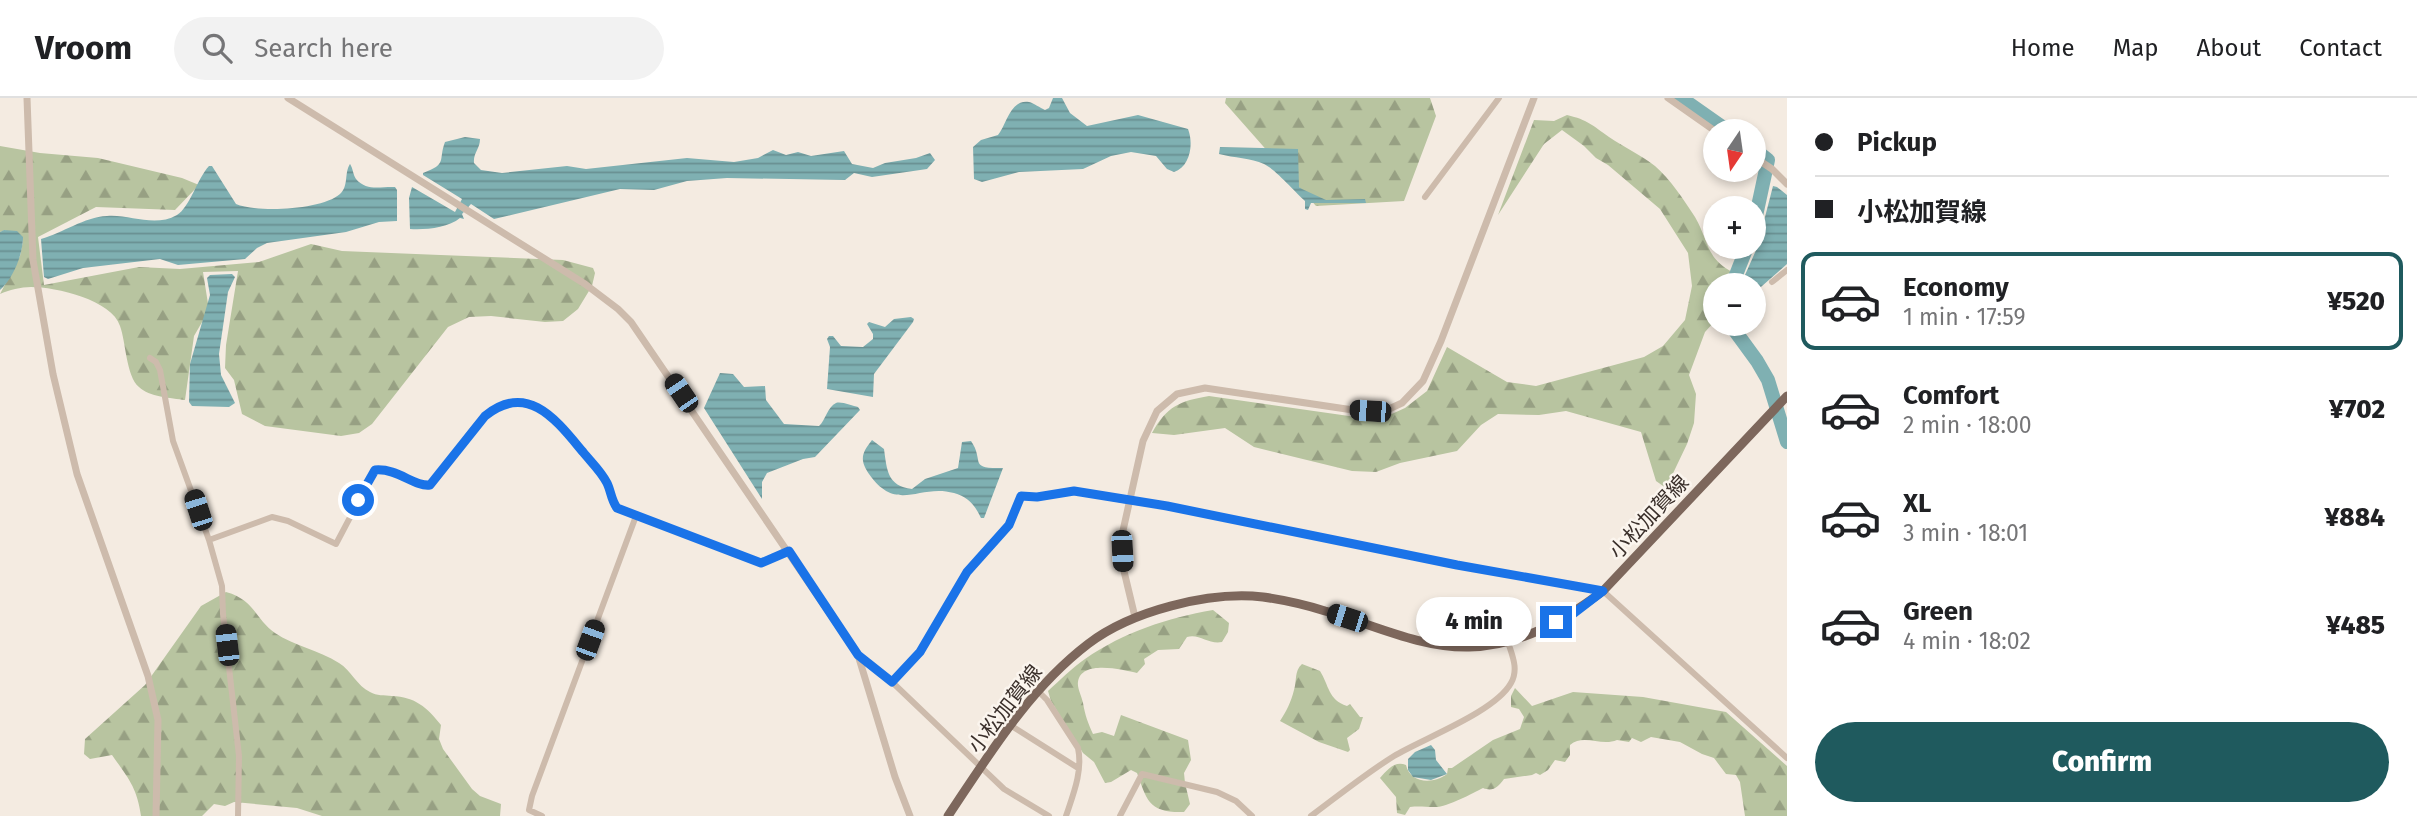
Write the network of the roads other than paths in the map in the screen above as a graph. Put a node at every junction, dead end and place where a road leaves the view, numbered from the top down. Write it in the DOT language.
graph roads {
  1 [pos="27,98"];
  2 [pos="288,98"];
  3 [pos="1499,98"];
  4 [pos="1534,98"];
  5 [pos="1668,98"];
  6 [pos="1703,123"];
  7 [pos="1766,165"];
  8 [pos="1787,184"];
  9 [pos="1425,197"];
  10 [pos="1787,270"];
  11 [pos="1772,282"];
  12 [pos="150,358"];
  13 [pos="1787,396"];
  14 [pos="1128,501"];
  15 [pos="636,516"];
  16 [pos="209,540"];
  17 [pos="789,551"];
  18 [pos="1603,591"];
  19 [pos="1135,617"];
  20 [pos="1508,642"];
  21 [pos="858,655"];
  22 [pos="892,682"];
  23 [pos="1038,691"];
  24 [pos="1010,725"];
  25 [pos="1787,758"];
  26 [pos="980,768"];
  27 [pos="1078,768"];
  28 [pos="156,816"];
  29 [pos="239,816"];
  30 [pos="542,816"];
  31 [pos="910,816"];
  32 [pos="948,816"];
  33 [pos="1049,816"];
  34 [pos="1066,816"];
  35 [pos="1120,816"];
  36 [pos="1252,816"];
  37 [pos="1311,816"];
  1 -- 28 [label="street"];
  2 -- 17 [label="street"];
  3 -- 9 [label="street"];
  4 -- 14 [label="street"];
  5 -- 6 [label="street"];
  7 -- 8 [label="street"];
  10 -- 11 [label="street"];
  12 -- 16 [label="street"];
  13 -- 18 [label="main road, 小松加賀線"];
  14 -- 18 [label="street"];
  14 -- 19 [label="street"];
  14 -- 22 [label="street"];
  15 -- 16 [label="street"];
  15 -- 17 [label="street"];
  15 -- 30 [label="street"];
  16 -- 29 [label="street"];
  17 -- 21 [label="street"];
  18 -- 20 [label="main road, 小松加賀線"];
  18 -- 25 [label="street"];
  19 -- 20 [label="main road, 小松加賀線"];
  19 -- 23 [label="main road, 小松加賀線"];
  20 -- 37 [label="street"];
  21 -- 22 [label="street"];
  21 -- 31 [label="street"];
  22 -- 26 [label="street"];
  23 -- 24 [label="main road, 小松加賀線"];
  23 -- 27 [label="street"];
  24 -- 26 [label="main road, 小松加賀線"];
  24 -- 27 [label="street"];
  26 -- 32 [label="main road, 小松加賀線"];
  26 -- 33 [label="street"];
  27 -- 34 [label="street"];
  35 -- 36 [label="street"];
}
